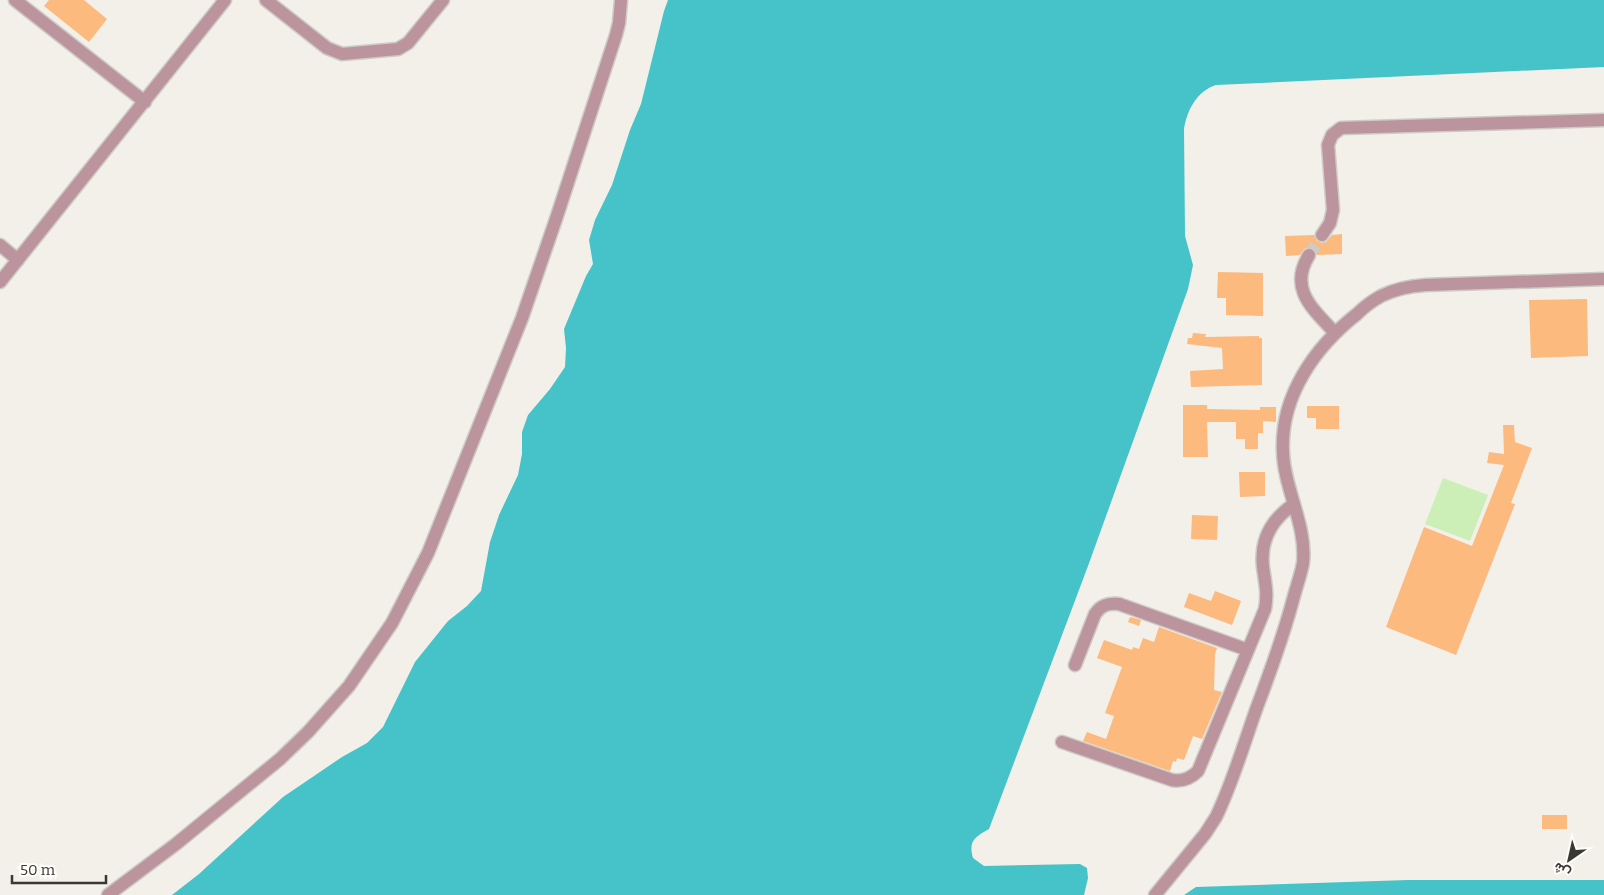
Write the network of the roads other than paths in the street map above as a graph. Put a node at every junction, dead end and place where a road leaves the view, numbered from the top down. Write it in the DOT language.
graph roads {
  1 [pos="15,0"];
  2 [pos="225,0"];
  3 [pos="266,0"];
  4 [pos="443,0"];
  5 [pos="621,0"];
  6 [pos="145,102"];
  7 [pos="1604,120"];
  8 [pos="1322,235"];
  9 [pos="0,245"];
  10 [pos="1309,255"];
  11 [pos="18,260"];
  12 [pos="1604,279"];
  13 [pos="0,282"];
  14 [pos="1335,333"];
  15 [pos="1294,504"];
  16 [pos="1248,650"];
  17 [pos="1075,665"];
  18 [pos="1062,742"];
  19 [pos="108,895"];
  20 [pos="1155,895"];
  1 -- 6 [label="lane"];
  2 -- 6 [label="lane"];
  3 -- 4 [label="lane"];
  5 -- 19 [label="lane"];
  6 -- 11 [label="lane"];
  7 -- 8 [label="lane"];
  9 -- 11 [label="lane"];
  10 -- 14 [label="lane"];
  11 -- 13 [label="lane"];
  12 -- 14 [label="lane"];
  14 -- 15 [label="lane"];
  15 -- 16 [label="lane"];
  15 -- 20 [label="lane"];
  16 -- 17 [label="lane"];
  16 -- 18 [label="lane"];
}
